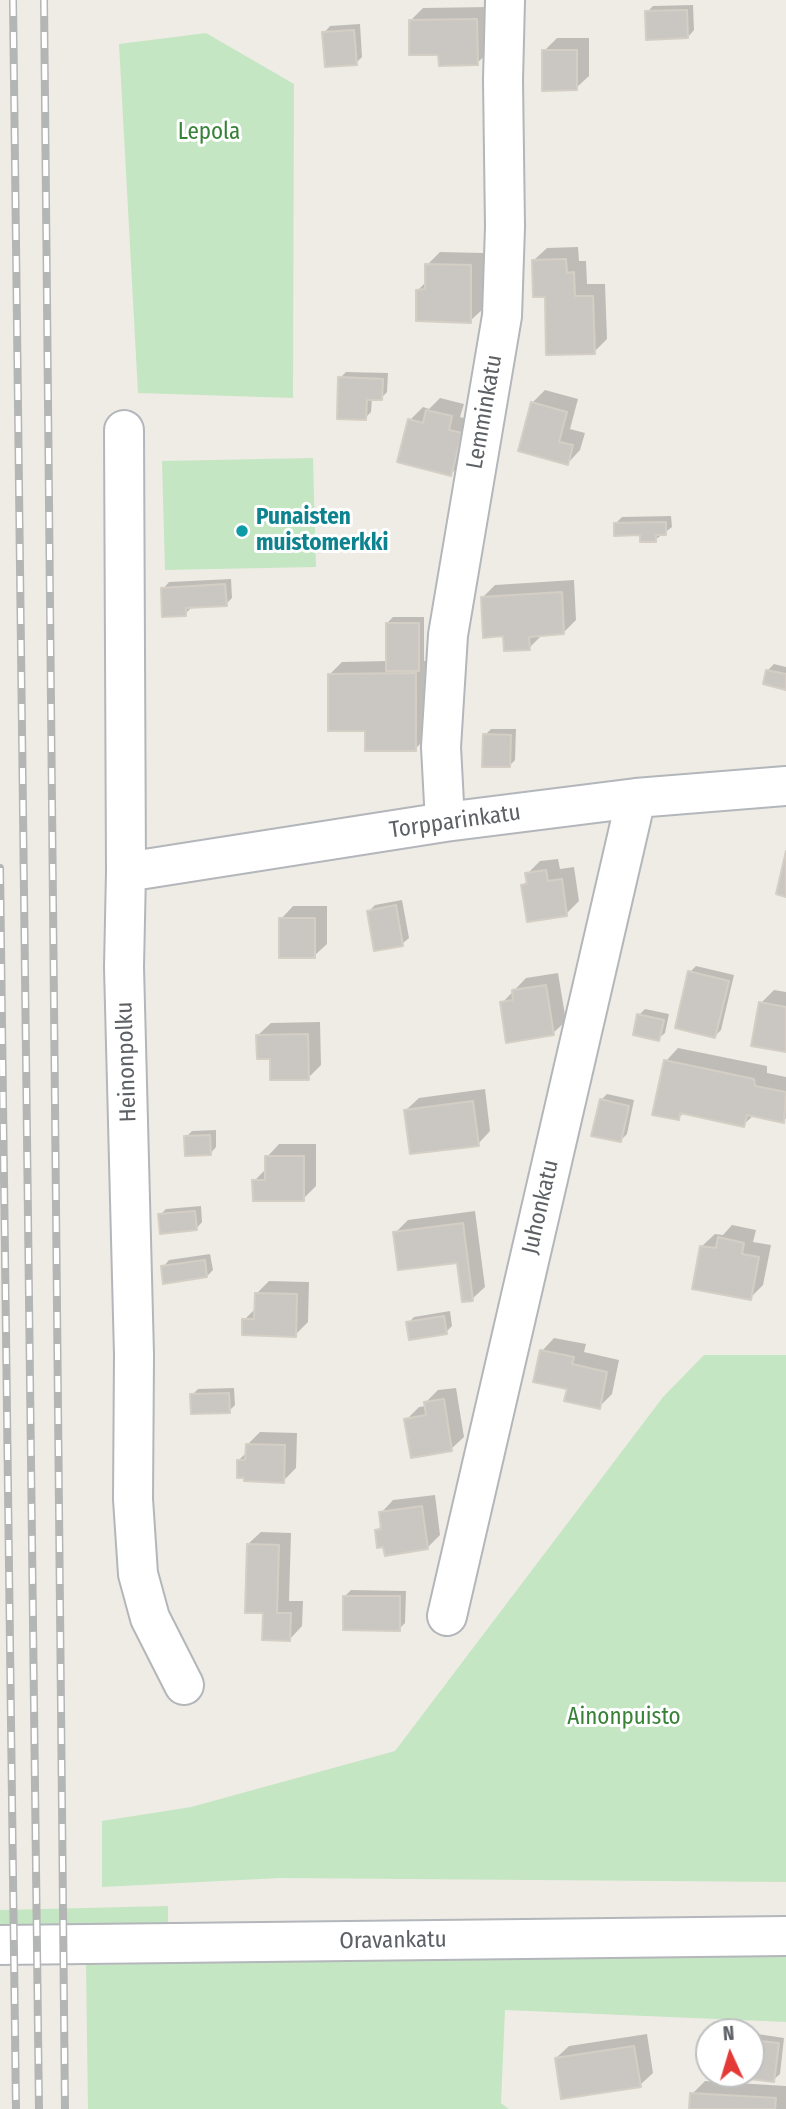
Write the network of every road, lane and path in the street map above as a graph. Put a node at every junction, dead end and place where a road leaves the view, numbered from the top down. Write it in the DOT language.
graph roads {
  1 [pos="505,0"];
  2 [pos="124,430"];
  3 [pos="786,786"];
  4 [pos="636,798"];
  5 [pos="445,822"];
  6 [pos="126,872"];
  7 [pos="447,1616"];
  8 [pos="184,1685"];
  9 [pos="786,1936"];
  10 [pos="0,1945"];
  1 -- 5 [label="street, Lemminkatu"];
  2 -- 6 [label="street, Heinonpolku"];
  3 -- 4 [label="street, Torpparinkatu"];
  4 -- 5 [label="street, Torpparinkatu"];
  4 -- 7 [label="street, Juhonkatu"];
  5 -- 6 [label="street, Torpparinkatu"];
  6 -- 8 [label="street, Heinonpolku"];
  9 -- 10 [label="street, Oravankatu"];
}
